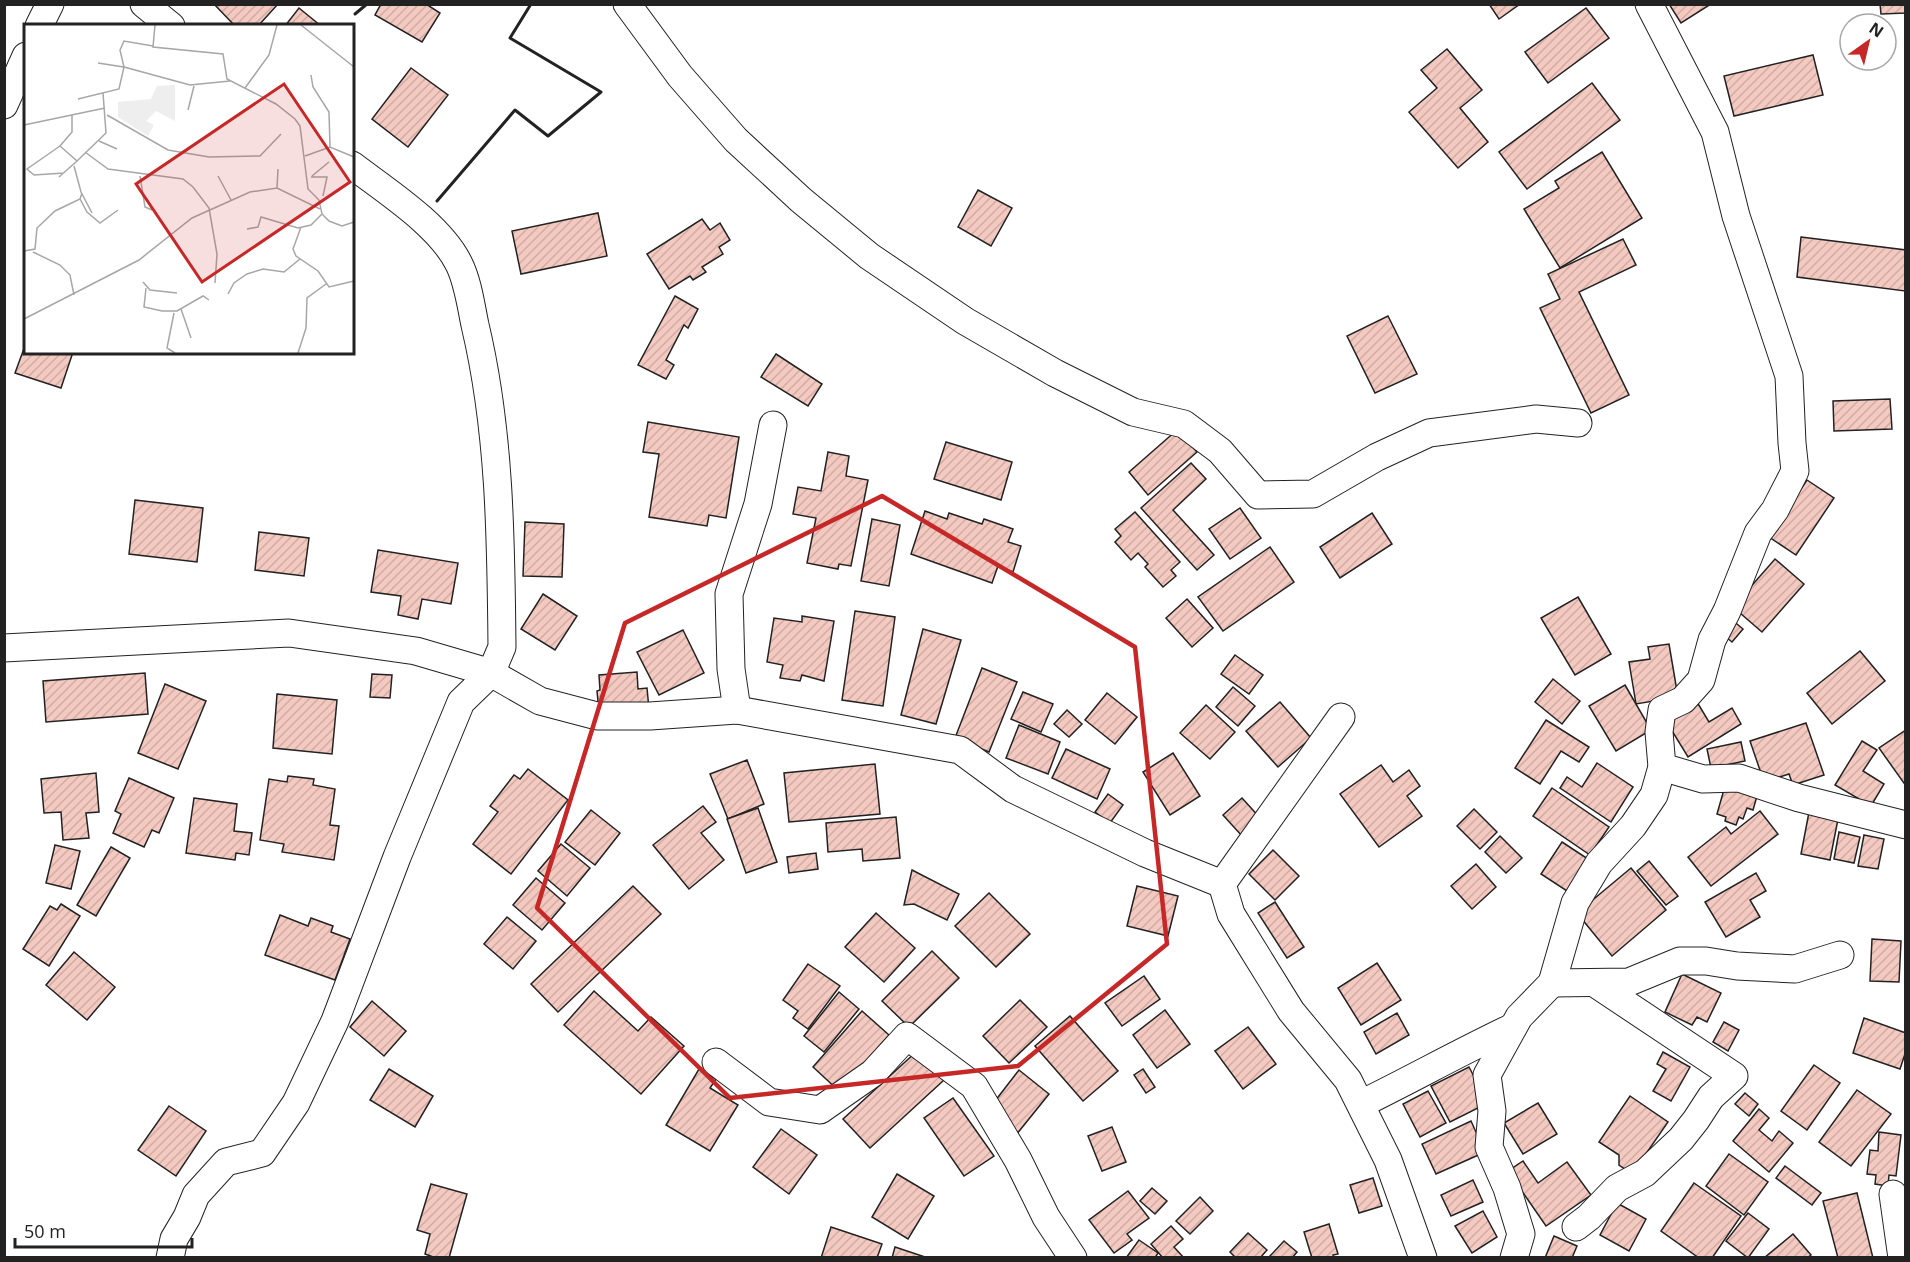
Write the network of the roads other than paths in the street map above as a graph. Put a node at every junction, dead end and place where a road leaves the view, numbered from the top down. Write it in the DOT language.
graph roads {
  1 [pos="50,4"];
  2 [pos="144,4"];
  3 [pos="627,4"];
  4 [pos="1649,4"];
  5 [pos="40,24"];
  6 [pos="169,24"];
  7 [pos="24,60"];
  8 [pos="4,105"];
  9 [pos="354,167"];
  10 [pos="1578,423"];
  11 [pos="773,425"];
  12 [pos="4,648"];
  13 [pos="491,673"];
  14 [pos="737,710"];
  15 [pos="1341,717"];
  16 [pos="1662,767"];
  17 [pos="1905,825"];
  18 [pos="1222,884"];
  19 [pos="1840,955"];
  20 [pos="1552,983"];
  21 [pos="1596,984"];
  22 [pos="1513,1028"];
  23 [pos="716,1062"];
  24 [pos="1361,1104"];
  25 [pos="1893,1194"];
  26 [pos="1576,1227"];
  27 [pos="170,1257"];
  28 [pos="1073,1257"];
  29 [pos="1423,1257"];
  30 [pos="1514,1257"];
  31 [pos="1902,1257"];
  1 -- 5 [label="street"];
  2 -- 6 [label="street"];
  3 -- 10 [label="street"];
  4 -- 16 [label="street"];
  7 -- 8 [label="street"];
  9 -- 13 [label="street"];
  11 -- 14 [label="street"];
  12 -- 13 [label="street"];
  13 -- 14 [label="street"];
  13 -- 27 [label="street"];
  14 -- 18 [label="street"];
  15 -- 18 [label="street"];
  16 -- 17 [label="street"];
  16 -- 20 [label="street"];
  18 -- 24 [label="street"];
  19 -- 21 [label="street"];
  20 -- 21 [label="street"];
  20 -- 22 [label="street"];
  21 -- 26 [label="street"];
  22 -- 24 [label="street"];
  22 -- 30 [label="street"];
  23 -- 28 [label="street"];
  24 -- 29 [label="street"];
  25 -- 31 [label="street"];
}
